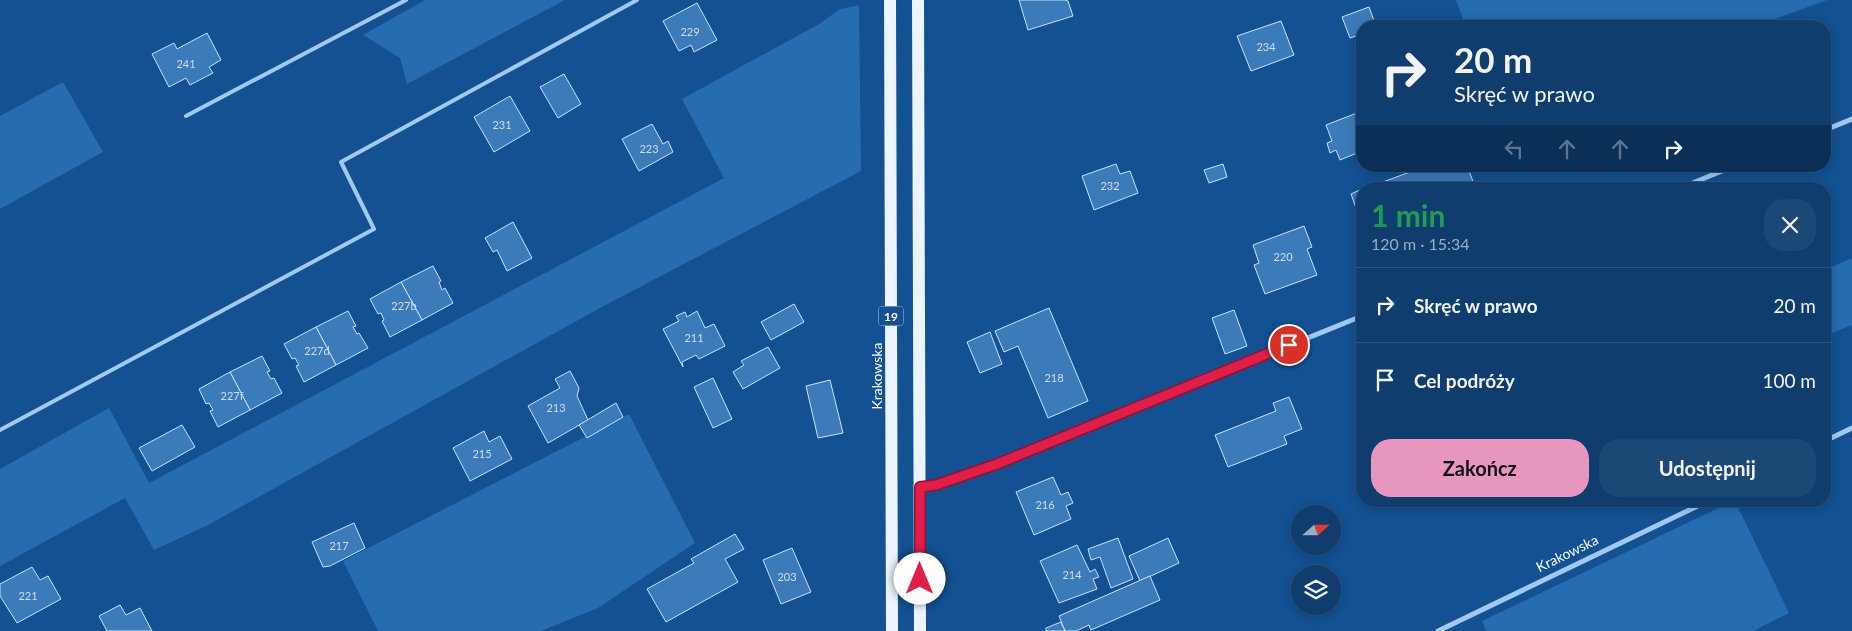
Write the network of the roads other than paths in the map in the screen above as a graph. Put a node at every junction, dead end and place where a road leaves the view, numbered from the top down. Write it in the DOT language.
graph roads {
  1 [pos="406,0"];
  2 [pos="637,0"];
  3 [pos="890,0"];
  4 [pos="918,0"];
  5 [pos="186,116"];
  6 [pos="1852,119"];
  7 [pos="1831,128"];
  8 [pos="1719,172"];
  9 [pos="1695,182"];
  10 [pos="1356,318"];
  11 [pos="1852,428"];
  12 [pos="0,430"];
  13 [pos="1831,439"];
  14 [pos="920,487"];
  15 [pos="1696,507"];
  16 [pos="892,631"];
  17 [pos="920,631"];
  18 [pos="1438,631"];
  1 -- 5 [label="lane"];
  2 -- 12 [label="lane"];
  3 -- 16 [label="main road, Krakowska / 19"];
  4 -- 14 [label="main road, 19"];
  6 -- 7 [label="street"];
  8 -- 9 [label="street"];
  10 -- 14 [label="street"];
  11 -- 13 [label="street"];
  14 -- 17 [label="main road, 19"];
  15 -- 18 [label="street, Krakowska"];
}
